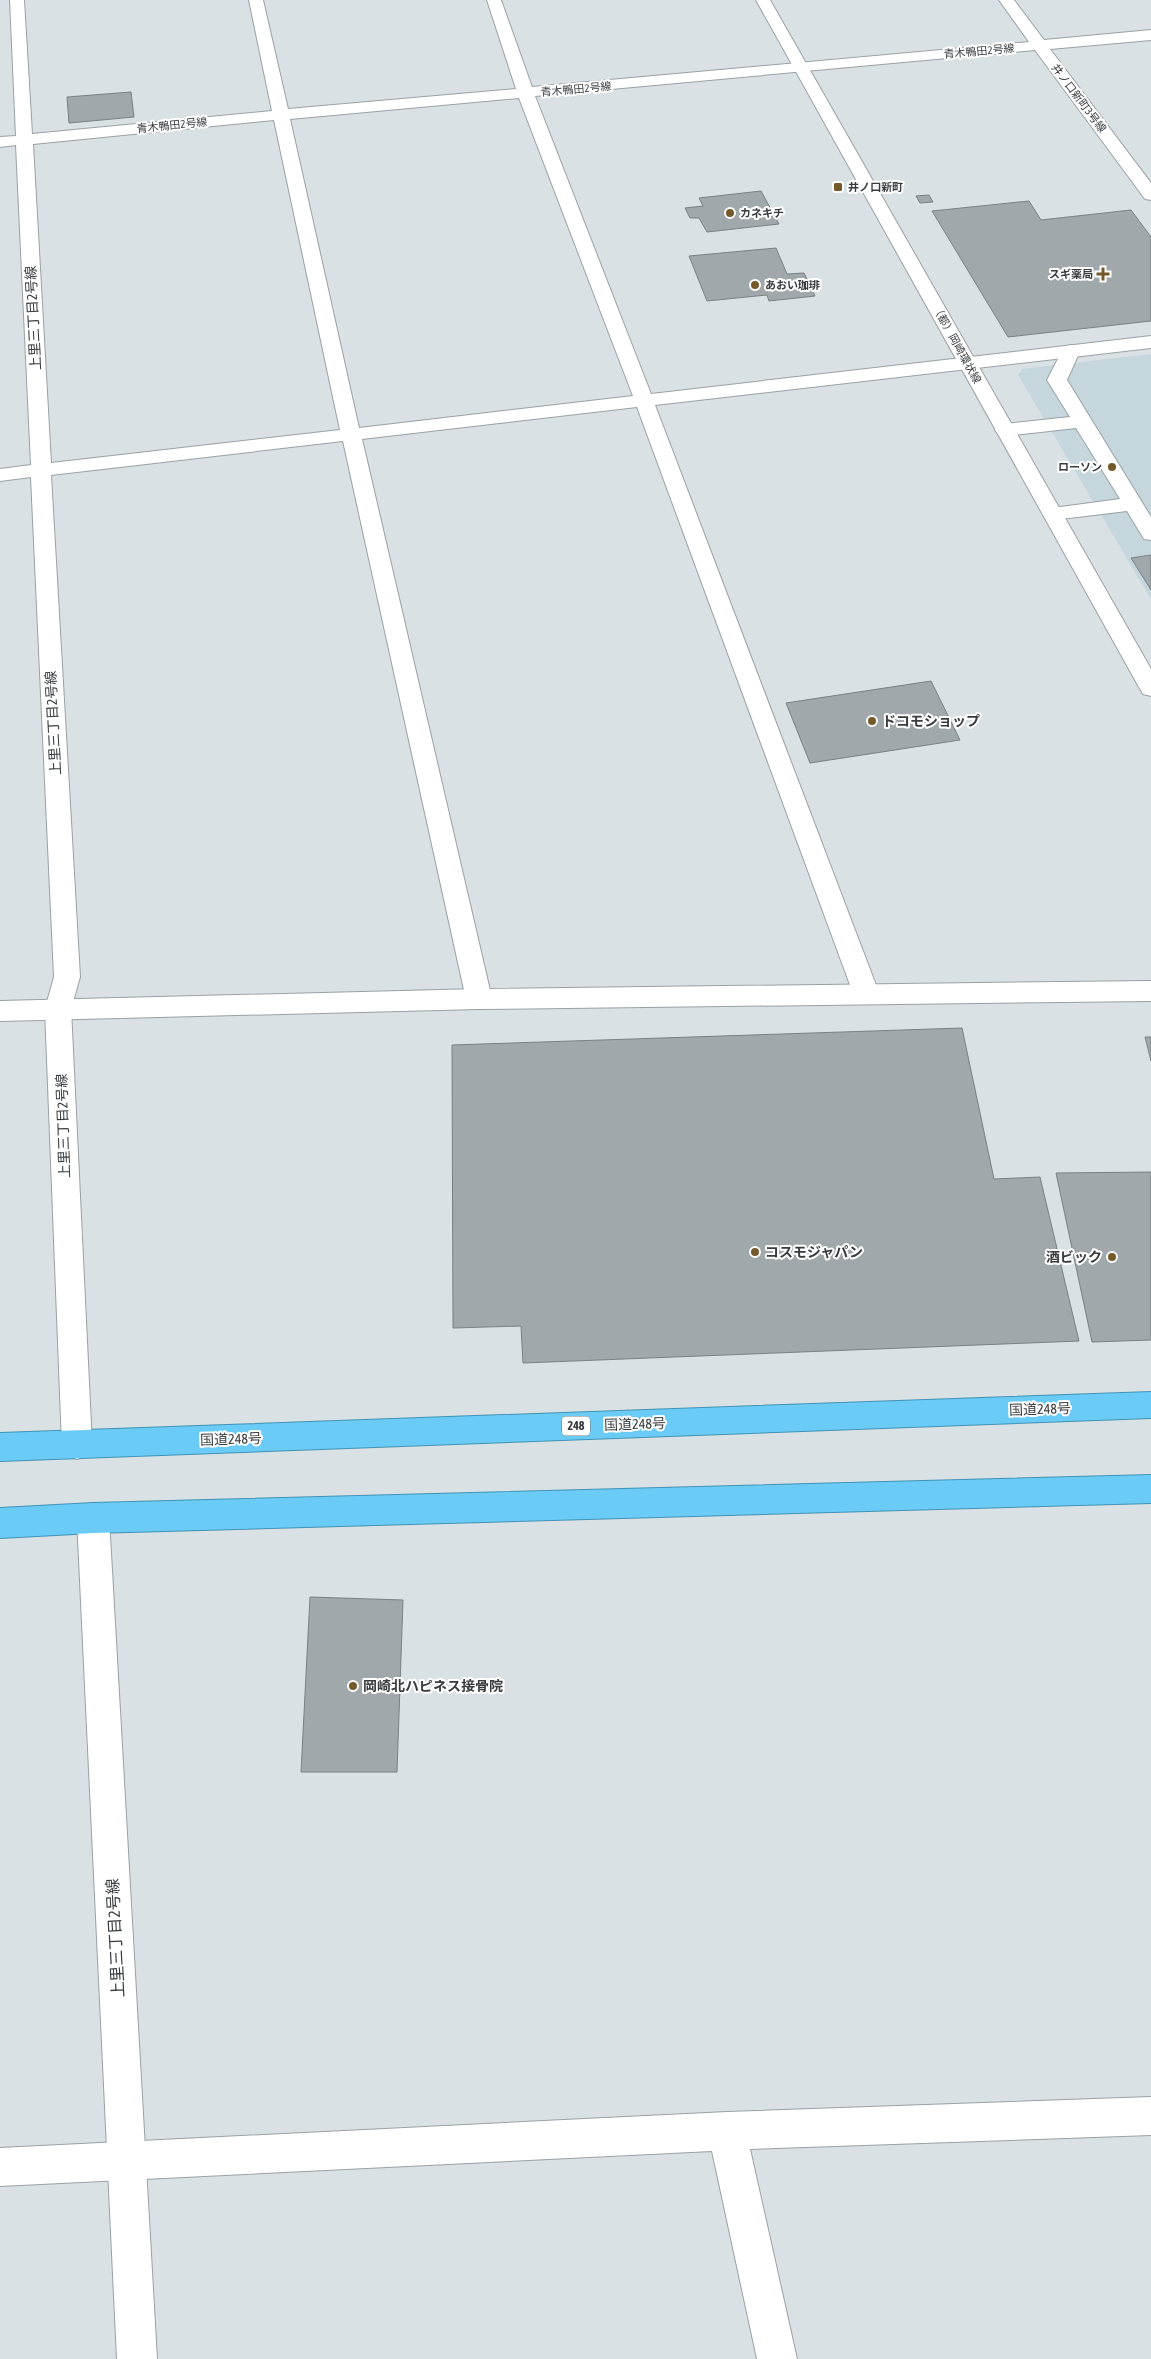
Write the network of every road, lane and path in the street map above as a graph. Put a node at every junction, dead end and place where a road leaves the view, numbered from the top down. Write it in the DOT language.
graph roads {
  1 [pos="17,0"];
  2 [pos="256,0"];
  3 [pos="494,0"];
  4 [pos="762,0"];
  5 [pos="1006,0"];
  6 [pos="1151,35"];
  7 [pos="1040,46"];
  8 [pos="801,68"];
  9 [pos="526,94"];
  10 [pos="280,114"];
  11 [pos="24,140"];
  12 [pos="0,142"];
  13 [pos="1151,196"];
  14 [pos="1151,342"];
  15 [pos="1071,351"];
  16 [pos="967,363"];
  17 [pos="644,401"];
  18 [pos="1082,421"];
  19 [pos="1005,430"];
  20 [pos="351,434"];
  21 [pos="40,470"];
  22 [pos="0,475"];
  23 [pos="1132,504"];
  24 [pos="1053,514"];
  25 [pos="1151,534"];
  26 [pos="1150,687"];
  27 [pos="1151,991"];
  28 [pos="866,993"];
  29 [pos="479,999"];
  30 [pos="58,1009"];
  31 [pos="0,1011"];
  32 [pos="1151,1405"];
  33 [pos="77,1445"];
  34 [pos="0,1447"];
  35 [pos="1151,1489"];
  36 [pos="92,1518"];
  37 [pos="0,1523"];
  38 [pos="1151,2116"];
  39 [pos="727,2131"];
  40 [pos="127,2161"];
  41 [pos="0,2167"];
  42 [pos="137,2359"];
  43 [pos="777,2359"];
  1 -- 11 [label="street, 上里三丁目2号線"];
  2 -- 10 [label="street"];
  3 -- 9 [label="street"];
  4 -- 8 [label="street, （都）岡崎環状線"];
  5 -- 7 [label="street, 井ノ口新町3号線"];
  6 -- 7 [label="street, 青木鴨田2号線"];
  7 -- 8 [label="street, 青木鴨田2号線"];
  7 -- 13 [label="street, 井ノ口新町3号線"];
  8 -- 9 [label="street, 青木鴨田2号線"];
  8 -- 16 [label="street, （都）岡崎環状線"];
  9 -- 10 [label="street, 青木鴨田2号線"];
  9 -- 17 [label="street"];
  10 -- 11 [label="street, 青木鴨田2号線"];
  10 -- 20 [label="street"];
  11 -- 12 [label="street, 青木鴨田2号線"];
  11 -- 21 [label="street, 上里三丁目2号線"];
  14 -- 15 [label="street"];
  15 -- 16 [label="street"];
  15 -- 18 [label="street"];
  16 -- 17 [label="street"];
  16 -- 19 [label="street, （都）岡崎環状線"];
  17 -- 20 [label="street"];
  17 -- 28 [label="street"];
  18 -- 19 [label="street"];
  18 -- 23 [label="street"];
  19 -- 24 [label="street, （都）岡崎環状線"];
  20 -- 21 [label="street"];
  20 -- 29 [label="street"];
  21 -- 22 [label="street"];
  21 -- 30 [label="street, 上里三丁目2号線"];
  23 -- 24 [label="street"];
  23 -- 25 [label="street"];
  24 -- 26 [label="street, （都）岡崎環状線"];
  27 -- 28 [label="street"];
  28 -- 29 [label="street"];
  29 -- 30 [label="street"];
  30 -- 31 [label="street"];
  30 -- 33 [label="street, 上里三丁目2号線"];
  32 -- 33 [label="highway, 国道248号 / 248"];
  33 -- 34 [label="highway, 国道248号 / 248"];
  35 -- 36 [label="highway"];
  36 -- 37 [label="highway"];
  36 -- 40 [label="street, 上里三丁目2号線"];
  38 -- 39 [label="street"];
  39 -- 40 [label="street"];
  39 -- 43 [label="street"];
  40 -- 41 [label="street"];
  40 -- 42 [label="street, 上里三丁目2号線"];
}
